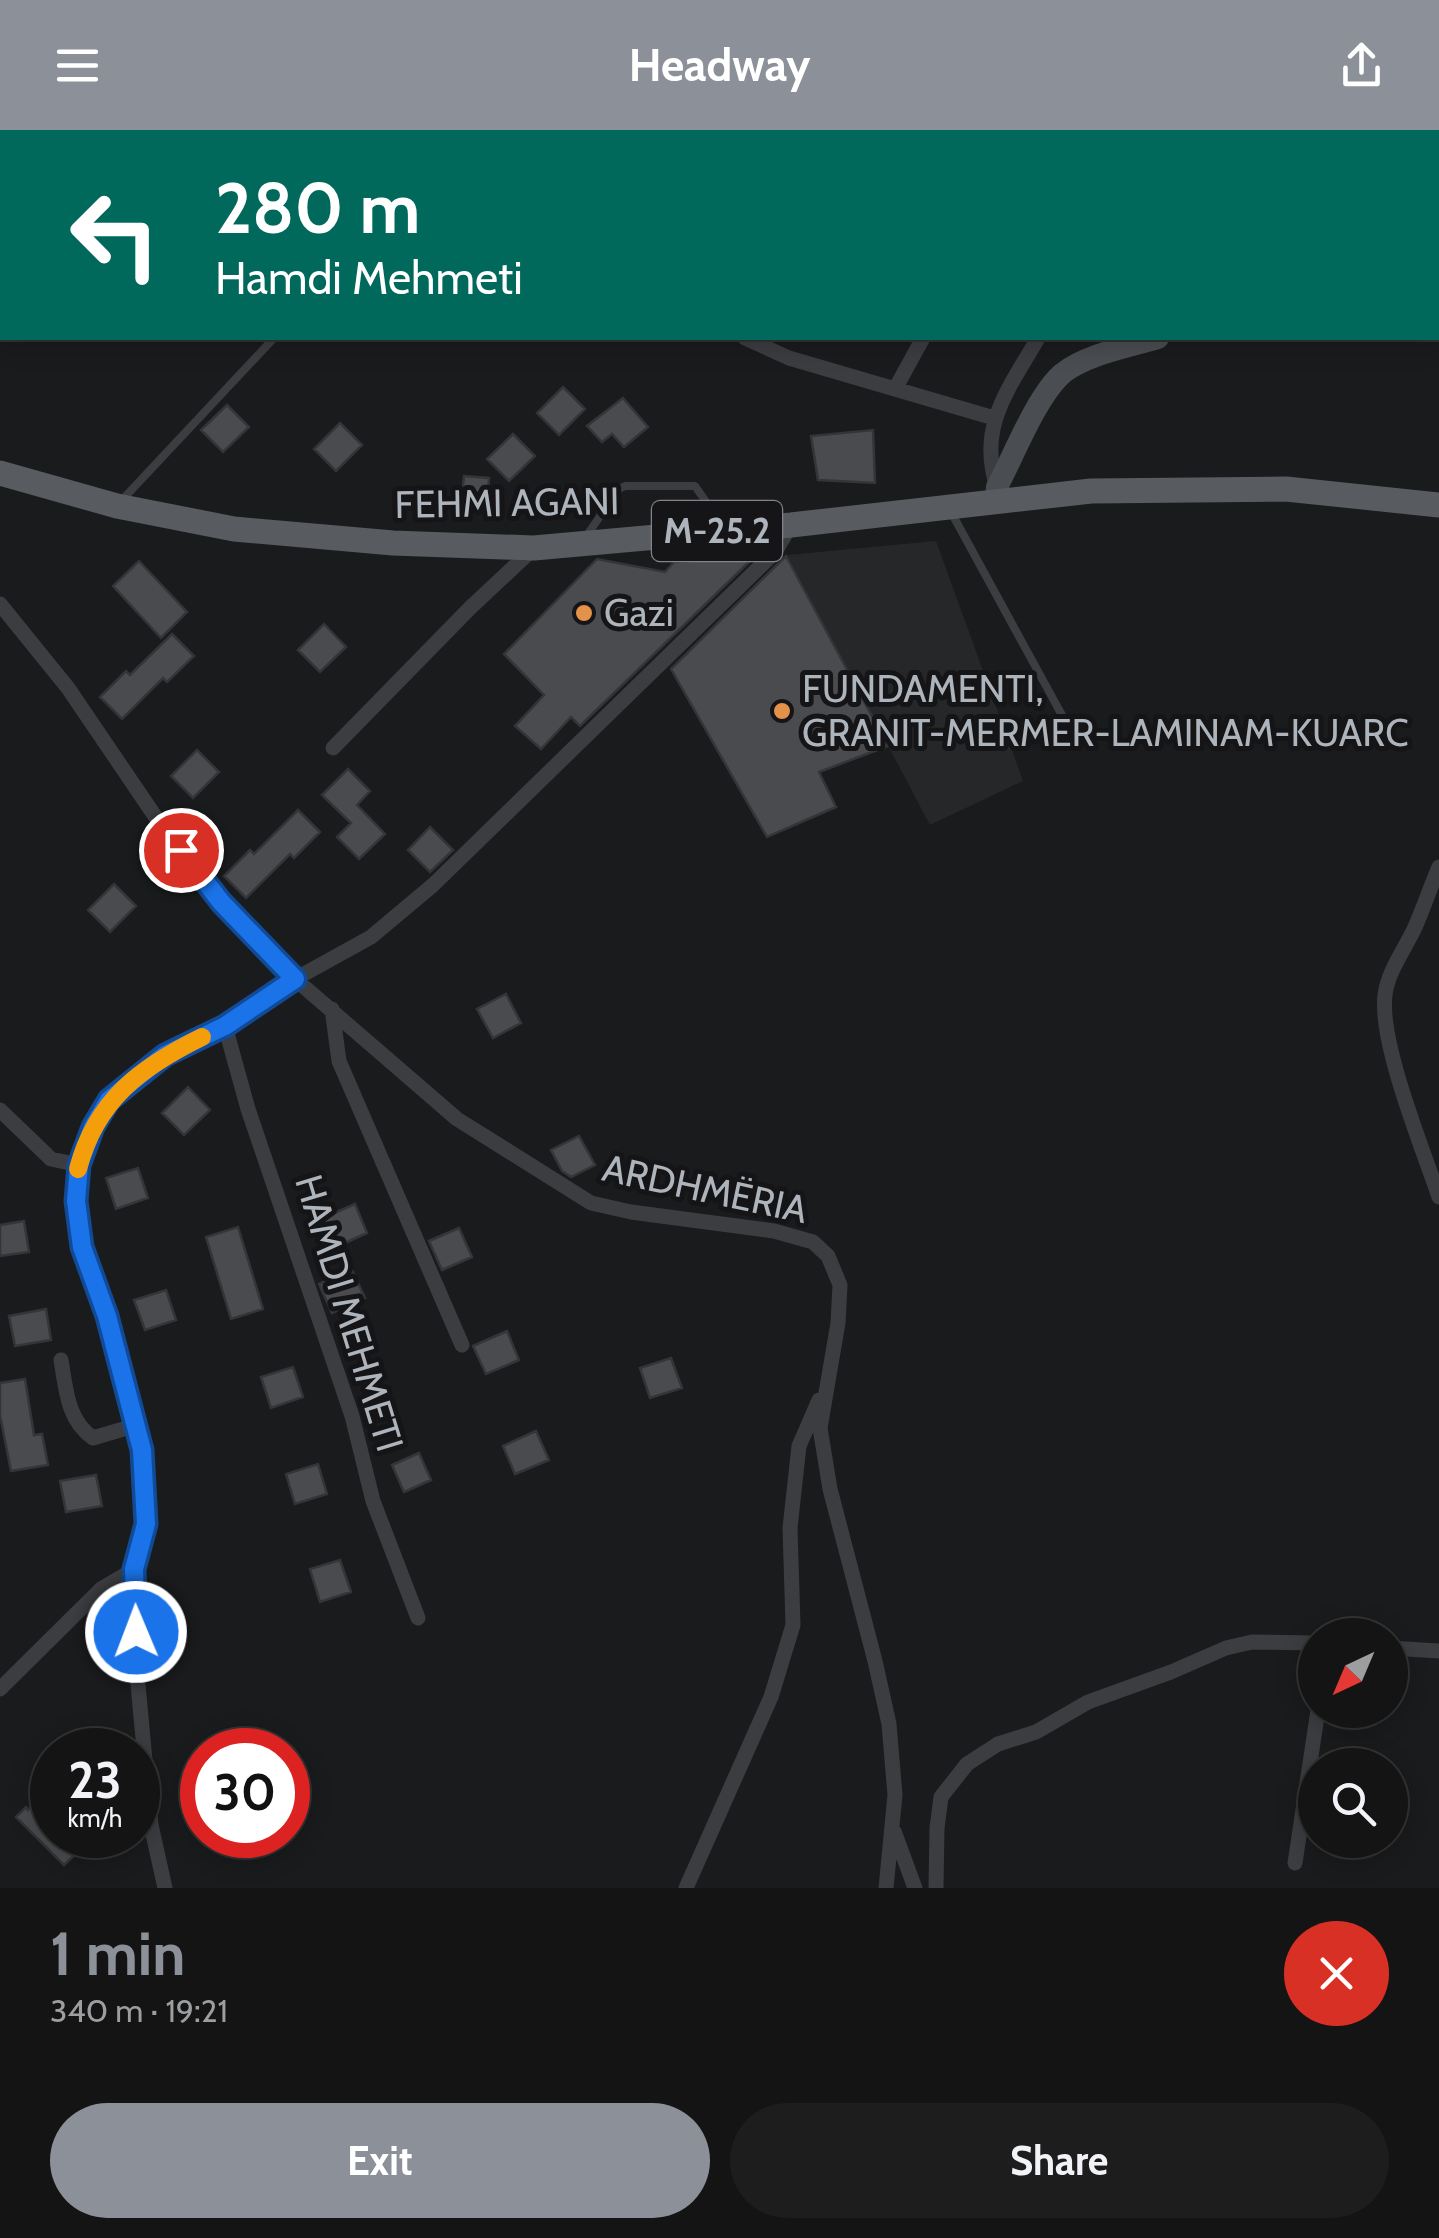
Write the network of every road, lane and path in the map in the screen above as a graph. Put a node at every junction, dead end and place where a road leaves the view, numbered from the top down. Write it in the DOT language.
graph roads {
  1 [pos="272,340"];
  2 [pos="750,340"];
  3 [pos="922,340"];
  4 [pos="1037,340"];
  5 [pos="1152,340"];
  6 [pos="895,389"];
  7 [pos="994,418"];
  8 [pos="0,473"];
  9 [pos="996,495"];
  10 [pos="1439,505"];
  11 [pos="117,506"];
  12 [pos="949,508"];
  13 [pos="791,526"];
  14 [pos="725,530"];
  15 [pos="580,544"];
  16 [pos="534,548"];
  17 [pos="0,604"];
  18 [pos="1069,728"];
  19 [pos="334,748"];
  20 [pos="1439,867"];
  21 [pos="295,979"];
  22 [pos="332,1009"];
  23 [pos="225,1026"];
  24 [pos="0,1110"];
  25 [pos="79,1165"];
  26 [pos="1439,1197"];
  27 [pos="462,1345"];
  28 [pos="61,1360"];
  29 [pos="830,1373"];
  30 [pos="137,1425"];
  31 [pos="134,1569"];
  32 [pos="418,1618"];
  33 [pos="1298,1643"];
  34 [pos="1408,1649"];
  35 [pos="1439,1651"];
  36 [pos="0,1689"];
  37 [pos="1315,1728"];
  38 [pos="893,1828"];
  39 [pos="1295,1863"];
  40 [pos="165,1888"];
  41 [pos="686,1888"];
  42 [pos="886,1888"];
  43 [pos="915,1888"];
  44 [pos="936,1888"];
  1 -- 11 [label="lane"];
  2 -- 6 [label="street"];
  3 -- 6 [label="street"];
  4 -- 7 [label="street"];
  5 -- 9 [label="street"];
  6 -- 7 [label="street"];
  7 -- 9 [label="street"];
  8 -- 11 [label="main road, FEHMI AGANI / M-25.2"];
  9 -- 10 [label="main road, FEHMI AGANI / M-25.2"];
  9 -- 12 [label="main road, FEHMI AGANI / M-25.2"];
  11 -- 16 [label="main road, FEHMI AGANI / M-25.2"];
  12 -- 13 [label="main road, FEHMI AGANI / M-25.2"];
  12 -- 18 [label="lane"];
  13 -- 14 [label="main road, FEHMI AGANI / M-25.2"];
  13 -- 21 [label="street"];
  14 -- 15 [label="main road, FEHMI AGANI / M-25.2"];
  14 -- 15 [label="lane"];
  15 -- 16 [label="main road, FEHMI AGANI / M-25.2"];
  16 -- 19 [label="street"];
  17 -- 21 [label="street"];
  20 -- 26 [label="street"];
  21 -- 22 [label="street, ARDHMËRIA"];
  21 -- 23 [label="street"];
  22 -- 27 [label="street"];
  22 -- 29 [label="street, ARDHMËRIA"];
  23 -- 25 [label="street"];
  23 -- 32 [label="street, HAMDI MEHMETI"];
  24 -- 25 [label="street"];
  25 -- 30 [label="street"];
  28 -- 30 [label="street"];
  29 -- 38 [label="street, ARDHMËRIA"];
  29 -- 41 [label="street"];
  30 -- 31 [label="street"];
  31 -- 36 [label="street"];
  31 -- 40 [label="street"];
  33 -- 44 [label="street"];
  34 -- 35 [label="street"];
  37 -- 39 [label="street"];
  38 -- 42 [label="street, ARDHMËRIA"];
  38 -- 43 [label="street"];
}
